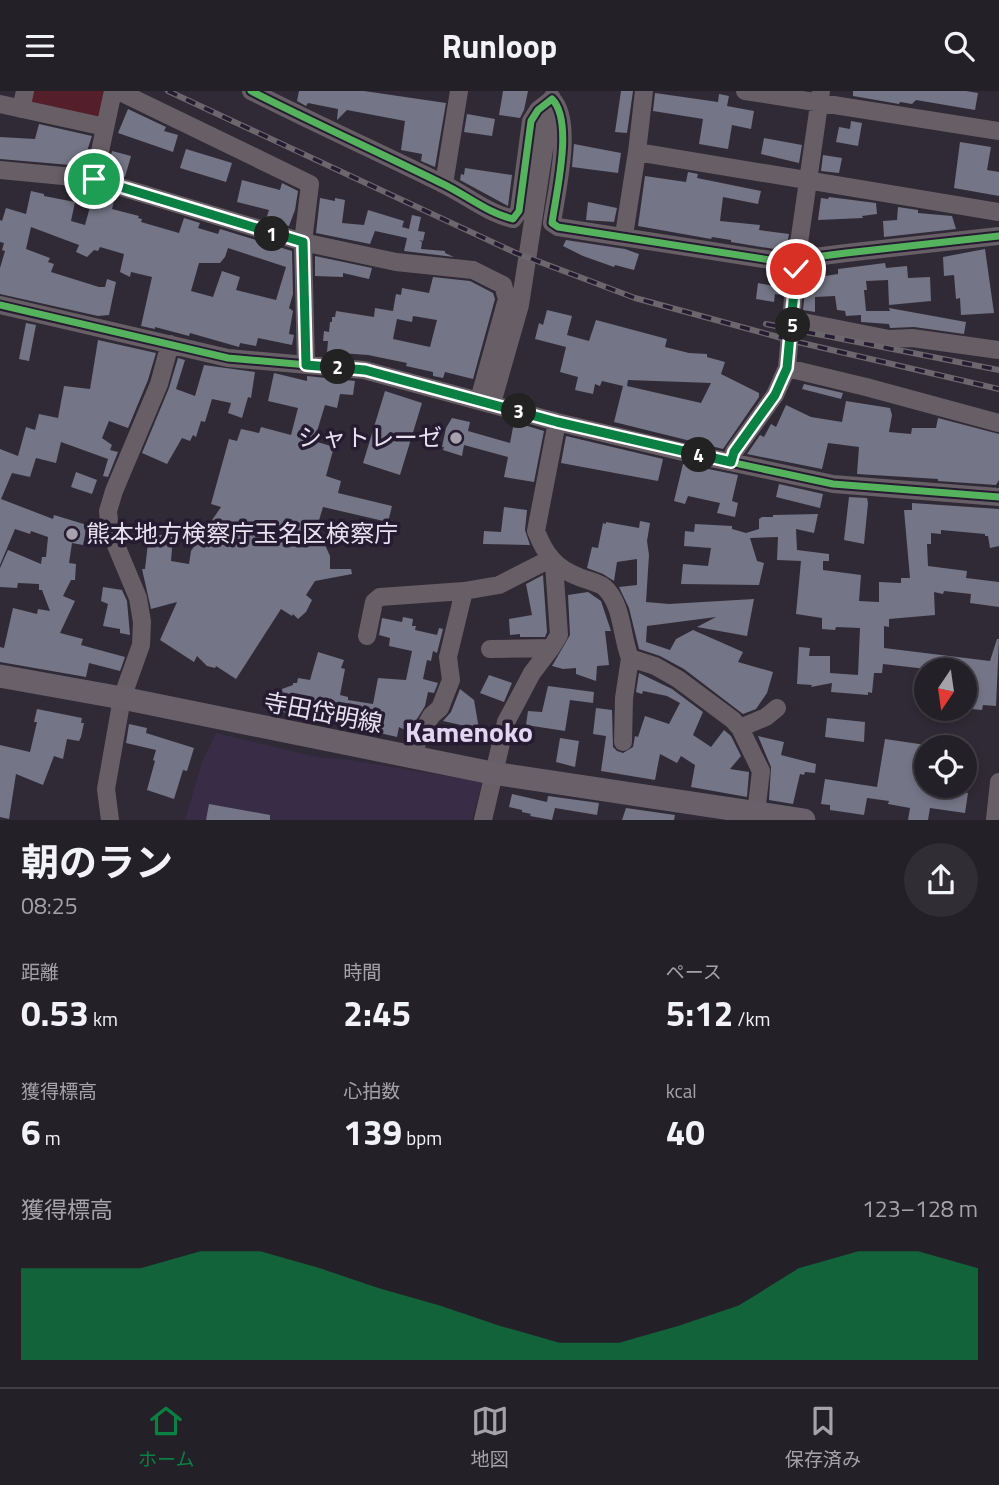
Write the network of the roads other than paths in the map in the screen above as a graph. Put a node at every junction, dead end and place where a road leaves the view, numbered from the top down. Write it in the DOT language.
graph roads {
  1 [pos="25,91"];
  2 [pos="116,91"];
  3 [pos="251,91"];
  4 [pos="459,91"];
  5 [pos="644,91"];
  6 [pos="745,91"];
  7 [pos="553,95"];
  8 [pos="273,96"];
  9 [pos="820,97"];
  10 [pos="0,104"];
  11 [pos="21,109"];
  12 [pos="105,127"];
  13 [pos="999,131"];
  14 [pos="637,152"];
  15 [pos="0,170"];
  16 [pos="94,179"];
  17 [pos="807,180"];
  18 [pos="444,184"];
  19 [pos="999,212"];
  20 [pos="624,236"];
  21 [pos="999,236"];
  22 [pos="303,242"];
  23 [pos="796,264"];
  24 [pos="0,305"];
  25 [pos="793,320"];
  26 [pos="170,344"];
  27 [pos="999,350"];
  28 [pos="306,365"];
  29 [pos="787,368"];
  30 [pos="485,401"];
  31 [pos="557,422"];
  32 [pos="999,423"];
  33 [pos="731,462"];
  34 [pos="999,497"];
  35 [pos="552,561"];
  36 [pos="464,591"];
  37 [pos="367,636"];
  38 [pos="551,648"];
  39 [pos="490,649"];
  40 [pos="630,658"];
  41 [pos="0,676"];
  42 [pos="122,698"];
  43 [pos="777,708"];
  44 [pos="740,728"];
  45 [pos="623,742"];
  46 [pos="414,758"];
  47 [pos="492,773"];
  48 [pos="999,782"];
  49 [pos="756,813"];
  50 [pos="110,820"];
  51 [pos="483,820"];
  52 [pos="804,820"];
  53 [pos="995,820"];
  1 -- 11 [label="street"];
  2 -- 12 [label="street"];
  2 -- 22 [label="street"];
  3 -- 8 [label="street"];
  4 -- 18 [label="street"];
  5 -- 14 [label="street"];
  6 -- 9 [label="street"];
  7 -- 18 [label="street"];
  7 -- 20 [label="street"];
  7 -- 30 [label="street"];
  8 -- 18 [label="street"];
  9 -- 13 [label="street"];
  9 -- 17 [label="street"];
  10 -- 11 [label="street"];
  11 -- 12 [label="street"];
  12 -- 16 [label="street"];
  14 -- 17 [label="street"];
  14 -- 20 [label="street"];
  15 -- 16 [label="street"];
  16 -- 22 [label="street"];
  17 -- 19 [label="street"];
  17 -- 23 [label="street"];
  20 -- 23 [label="street"];
  21 -- 23 [label="street"];
  22 -- 28 [label="street"];
  22 -- 30 [label="street"];
  23 -- 25 [label="street"];
  24 -- 26 [label="street"];
  25 -- 27 [label="street"];
  25 -- 29 [label="street"];
  26 -- 28 [label="street"];
  26 -- 42 [label="street"];
  28 -- 30 [label="street"];
  29 -- 32 [label="street"];
  29 -- 33 [label="street"];
  30 -- 31 [label="street"];
  31 -- 33 [label="street"];
  31 -- 35 [label="street"];
  33 -- 34 [label="street"];
  35 -- 36 [label="street"];
  35 -- 38 [label="street"];
  35 -- 40 [label="street"];
  36 -- 37 [label="street"];
  36 -- 46 [label="street"];
  38 -- 39 [label="street"];
  38 -- 47 [label="street"];
  40 -- 44 [label="street"];
  40 -- 45 [label="street"];
  41 -- 42 [label="main road, 寺田岱明線"];
  42 -- 46 [label="main road, 寺田岱明線"];
  42 -- 50 [label="street"];
  43 -- 44 [label="street"];
  44 -- 49 [label="street"];
  46 -- 47 [label="main road, 寺田岱明線"];
  47 -- 49 [label="main road, 寺田岱明線"];
  47 -- 51 [label="street"];
  48 -- 53 [label="street"];
  49 -- 52 [label="main road, 寺田岱明線"];
}
